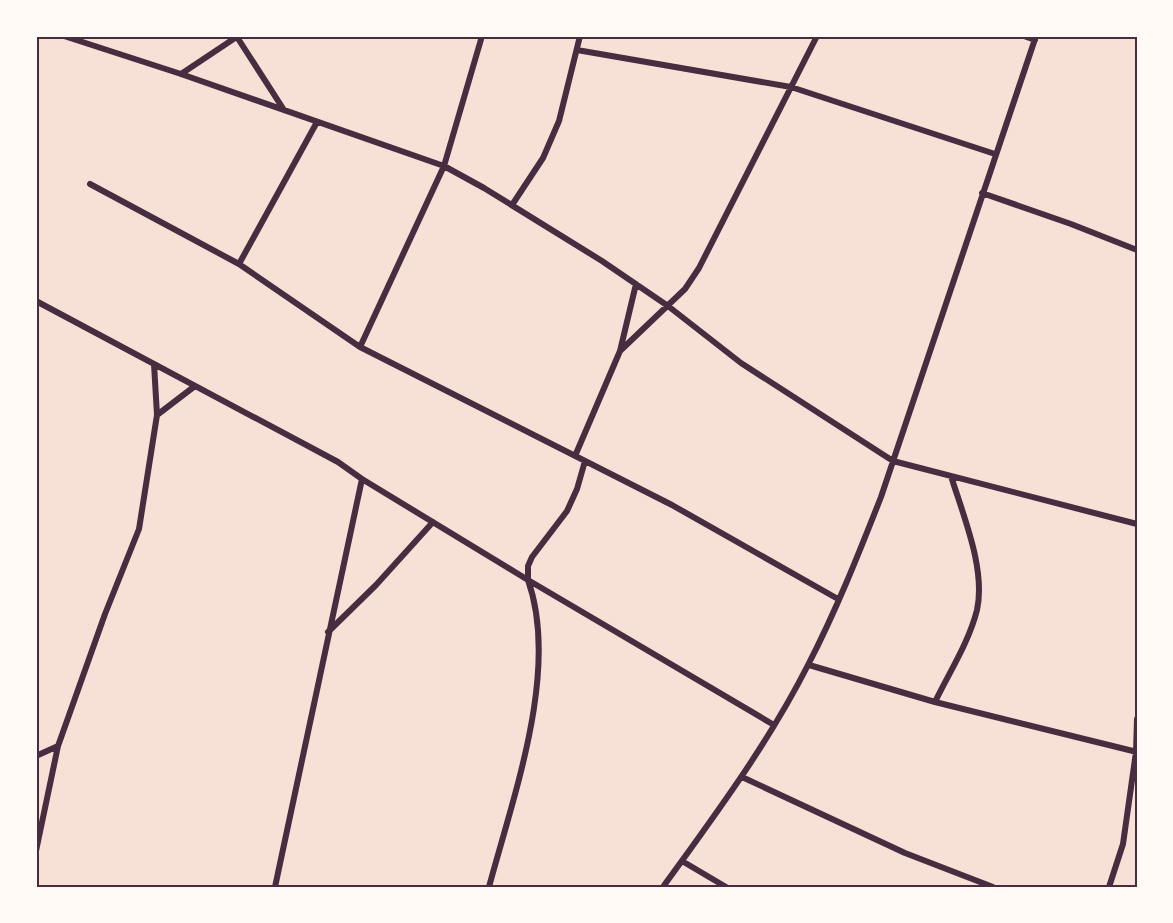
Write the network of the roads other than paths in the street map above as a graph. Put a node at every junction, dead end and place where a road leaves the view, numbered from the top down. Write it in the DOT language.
graph roads {
  1 [pos="64,36"];
  2 [pos="482,36"];
  3 [pos="580,36"];
  4 [pos="817,36"];
  5 [pos="1024,36"];
  6 [pos="238,37"];
  7 [pos="1036,38"];
  8 [pos="577,50"];
  9 [pos="181,74"];
  10 [pos="791,87"];
  11 [pos="284,110"];
  12 [pos="317,122"];
  13 [pos="995,154"];
  14 [pos="444,166"];
  15 [pos="90,184"];
  16 [pos="982,193"];
  17 [pos="512,205"];
  18 [pos="1137,250"];
  19 [pos="239,264"];
  20 [pos="636,284"];
  21 [pos="36,301"];
  22 [pos="668,306"];
  23 [pos="360,347"];
  24 [pos="620,351"];
  25 [pos="154,364"];
  26 [pos="195,386"];
  27 [pos="157,415"];
  28 [pos="575,456"];
  29 [pos="585,461"];
  30 [pos="893,461"];
  31 [pos="951,476"];
  32 [pos="362,479"];
  33 [pos="433,522"];
  34 [pos="1137,524"];
  35 [pos="528,580"];
  36 [pos="838,599"];
  37 [pos="328,632"];
  38 [pos="809,665"];
  39 [pos="935,702"];
  40 [pos="1137,719"];
  41 [pos="774,725"];
  42 [pos="58,746"];
  43 [pos="1136,752"];
  44 [pos="36,756"];
  45 [pos="742,777"];
  46 [pos="36,850"];
  47 [pos="682,861"];
  48 [pos="275,887"];
  49 [pos="489,887"];
  50 [pos="663,887"];
  51 [pos="726,887"];
  52 [pos="993,887"];
  53 [pos="1109,887"];
  1 -- 9 [label="street"];
  2 -- 14 [label="street"];
  3 -- 8 [label="street"];
  4 -- 10 [label="street"];
  5 -- 7 [label="street"];
  6 -- 9 [label="street"];
  6 -- 11 [label="street"];
  7 -- 13 [label="street"];
  8 -- 10 [label="street"];
  8 -- 17 [label="street"];
  9 -- 11 [label="street"];
  10 -- 13 [label="street"];
  10 -- 22 [label="street"];
  11 -- 12 [label="street"];
  12 -- 14 [label="street"];
  12 -- 19 [label="street"];
  13 -- 16 [label="street"];
  14 -- 17 [label="street"];
  14 -- 23 [label="street"];
  15 -- 19 [label="street"];
  16 -- 18 [label="street"];
  16 -- 30 [label="street"];
  17 -- 20 [label="street"];
  19 -- 23 [label="street"];
  20 -- 22 [label="street"];
  20 -- 24 [label="street"];
  21 -- 25 [label="street"];
  22 -- 24 [label="street"];
  22 -- 30 [label="street"];
  23 -- 28 [label="street"];
  24 -- 28 [label="street"];
  25 -- 26 [label="street"];
  25 -- 27 [label="street"];
  26 -- 27 [label="street"];
  26 -- 32 [label="street"];
  27 -- 42 [label="street"];
  28 -- 29 [label="street"];
  29 -- 35 [label="street"];
  29 -- 36 [label="street"];
  30 -- 31 [label="street"];
  30 -- 36 [label="street"];
  31 -- 34 [label="street"];
  31 -- 39 [label="street"];
  32 -- 33 [label="street"];
  32 -- 37 [label="street"];
  33 -- 35 [label="street"];
  33 -- 37 [label="street"];
  35 -- 41 [label="street"];
  35 -- 49 [label="street"];
  36 -- 38 [label="street"];
  37 -- 48 [label="street"];
  38 -- 39 [label="street"];
  38 -- 41 [label="street"];
  39 -- 43 [label="street"];
  40 -- 43 [label="street"];
  41 -- 45 [label="street"];
  42 -- 44 [label="street"];
  42 -- 46 [label="street"];
  43 -- 53 [label="street"];
  45 -- 47 [label="street"];
  45 -- 52 [label="street"];
  47 -- 50 [label="street"];
  47 -- 51 [label="street"];
}
